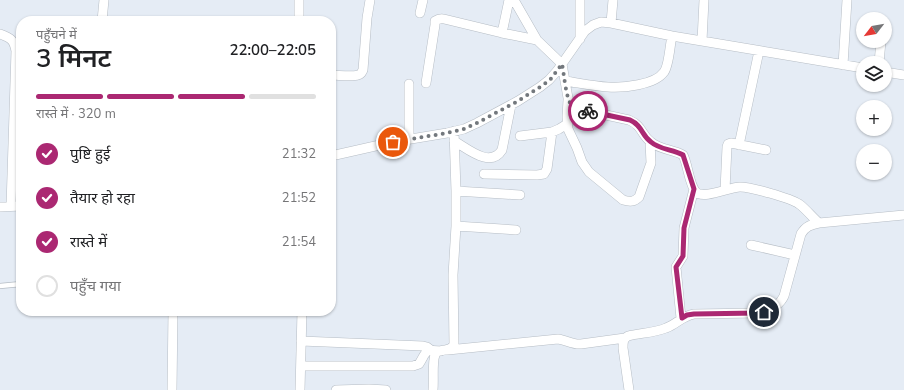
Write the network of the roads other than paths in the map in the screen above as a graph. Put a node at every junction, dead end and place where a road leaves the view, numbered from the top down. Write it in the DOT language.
graph roads {
  1 [pos="104,0"];
  2 [pos="299,0"];
  3 [pos="370,0"];
  4 [pos="423,0"];
  5 [pos="509,0"];
  6 [pos="514,0"];
  7 [pos="580,0"];
  8 [pos="613,0"];
  9 [pos="704,0"];
  10 [pos="847,0"];
  11 [pos="420,13"];
  12 [pos="102,16"];
  13 [pos="299,16"];
  14 [pos="610,23"];
  15 [pos="502,33"];
  16 [pos="0,34"];
  17 [pos="672,36"];
  18 [pos="580,39"];
  19 [pos="537,40"];
  20 [pos="702,41"];
  21 [pos="16,51"];
  22 [pos="760,51"];
  23 [pos="562,64"];
  24 [pos="843,65"];
  25 [pos="856,67"];
  26 [pos="892,73"];
  27 [pos="336,75"];
  28 [pos="904,75"];
  29 [pos="565,80"];
  30 [pos="426,83"];
  31 [pos="409,84"];
  32 [pos="568,98"];
  33 [pos="512,105"];
  34 [pos="567,124"];
  35 [pos="16,130"];
  36 [pos="552,132"];
  37 [pos="454,136"];
  38 [pos="520,136"];
  39 [pos="409,139"];
  40 [pos="650,142"];
  41 [pos="739,145"];
  42 [pos="766,150"];
  43 [pos="336,155"];
  44 [pos="484,174"];
  45 [pos="694,189"];
  46 [pos="725,190"];
  47 [pos="456,191"];
  48 [pos="520,195"];
  49 [pos="11,206"];
  50 [pos="16,206"];
  51 [pos="0,207"];
  52 [pos="904,215"];
  53 [pos="819,223"];
  54 [pos="456,226"];
  55 [pos="516,230"];
  56 [pos="751,245"];
  57 [pos="795,255"];
  58 [pos="16,284"];
  59 [pos="0,286"];
  60 [pos="173,316"];
  61 [pos="302,316"];
  62 [pos="682,318"];
  63 [pos="625,338"];
  64 [pos="301,341"];
  65 [pos="440,350"];
  66 [pos="301,366"];
  67 [pos="172,390"];
  68 [pos="300,390"];
  69 [pos="336,390"];
  70 [pos="386,390"];
  71 [pos="433,390"];
  72 [pos="628,390"];
  1 -- 12 [label="street"];
  2 -- 13 [label="street"];
  3 -- 27 [label="street"];
  4 -- 11 [label="street"];
  5 -- 15 [label="street"];
  6 -- 19 [label="street"];
  7 -- 18 [label="street"];
  8 -- 14 [label="street"];
  9 -- 20 [label="street"];
  10 -- 24 [label="street"];
  14 -- 17 [label="street"];
  14 -- 18 [label="street"];
  15 -- 19 [label="street"];
  15 -- 30 [label="street"];
  16 -- 21 [label="street"];
  17 -- 20 [label="street"];
  17 -- 29 [label="street"];
  18 -- 23 [label="street"];
  19 -- 23 [label="street"];
  20 -- 22 [label="street"];
  22 -- 24 [label="street"];
  22 -- 41 [label="street"];
  23 -- 29 [label="street"];
  23 -- 33 [label="street"];
  24 -- 25 [label="street"];
  26 -- 28 [label="street"];
  29 -- 32 [label="street"];
  31 -- 39 [label="street"];
  32 -- 34 [label="street"];
  32 -- 40 [label="street"];
  33 -- 37 [label="street"];
  33 -- 37 [label="street"];
  34 -- 36 [label="street"];
  34 -- 40 [label="street"];
  35 -- 49 [label="street"];
  36 -- 38 [label="street"];
  36 -- 44 [label="street"];
  37 -- 39 [label="street"];
  37 -- 47 [label="street"];
  39 -- 43 [label="street"];
  40 -- 45 [label="street"];
  41 -- 42 [label="street"];
  41 -- 46 [label="street"];
  45 -- 46 [label="street"];
  45 -- 62 [label="street"];
  46 -- 53 [label="street"];
  47 -- 48 [label="street"];
  47 -- 54 [label="street"];
  49 -- 50 [label="street"];
  49 -- 51 [label="street"];
  52 -- 53 [label="street"];
  53 -- 57 [label="street"];
  54 -- 55 [label="street"];
  54 -- 65 [label="street"];
  56 -- 57 [label="street"];
  57 -- 62 [label="street"];
  58 -- 59 [label="lane"];
  60 -- 67 [label="street"];
  61 -- 64 [label="street"];
  62 -- 63 [label="street"];
  63 -- 65 [label="street"];
  63 -- 72 [label="street"];
  64 -- 65 [label="street"];
  64 -- 66 [label="street"];
  65 -- 66 [label="street"];
  65 -- 71 [label="street"];
  66 -- 68 [label="street"];
  69 -- 70 [label="street"];
}
